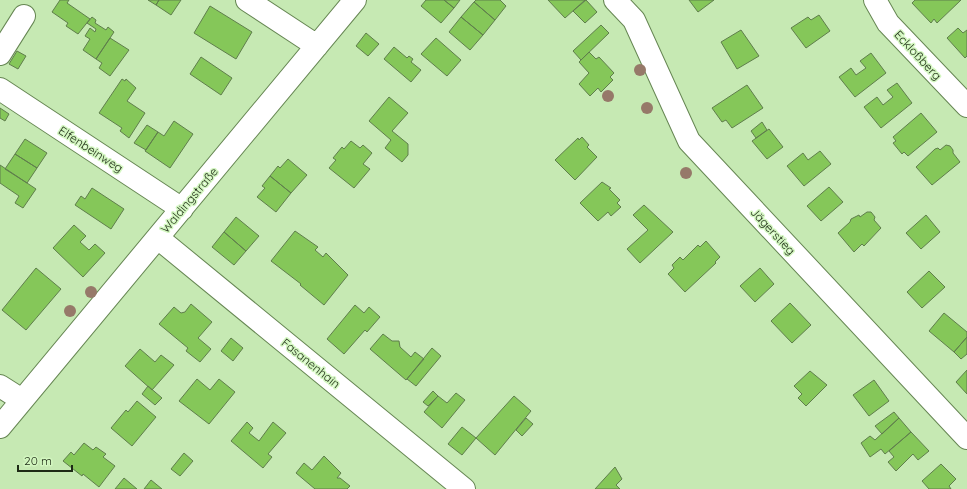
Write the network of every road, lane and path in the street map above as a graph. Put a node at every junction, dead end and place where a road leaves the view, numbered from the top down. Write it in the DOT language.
graph roads {
  1 [pos="247,0"];
  2 [pos="355,0"];
  3 [pos="615,0"];
  4 [pos="875,0"];
  5 [pos="24,16"];
  6 [pos="318,46"];
  7 [pos="0,54"];
  8 [pos="0,89"];
  9 [pos="967,106"];
  10 [pos="182,209"];
  11 [pos="158,238"];
  12 [pos="0,386"];
  13 [pos="22,400"];
  14 [pos="0,427"];
  15 [pos="967,438"];
  16 [pos="464,489"];
  1 -- 6 [label="street"];
  2 -- 6 [label="street, Waldingstraße"];
  3 -- 15 [label="street, Jägerstieg"];
  4 -- 9 [label="street, Eckloßberg"];
  5 -- 7 [label="street"];
  6 -- 10 [label="street, Waldingstraße"];
  8 -- 10 [label="street, Elfenbeinweg"];
  10 -- 11 [label="street, Waldingstraße"];
  11 -- 13 [label="street, Waldingstraße"];
  11 -- 16 [label="street, Fasanenhain"];
  12 -- 13 [label="street"];
  13 -- 14 [label="street, Waldingstraße"];
}
